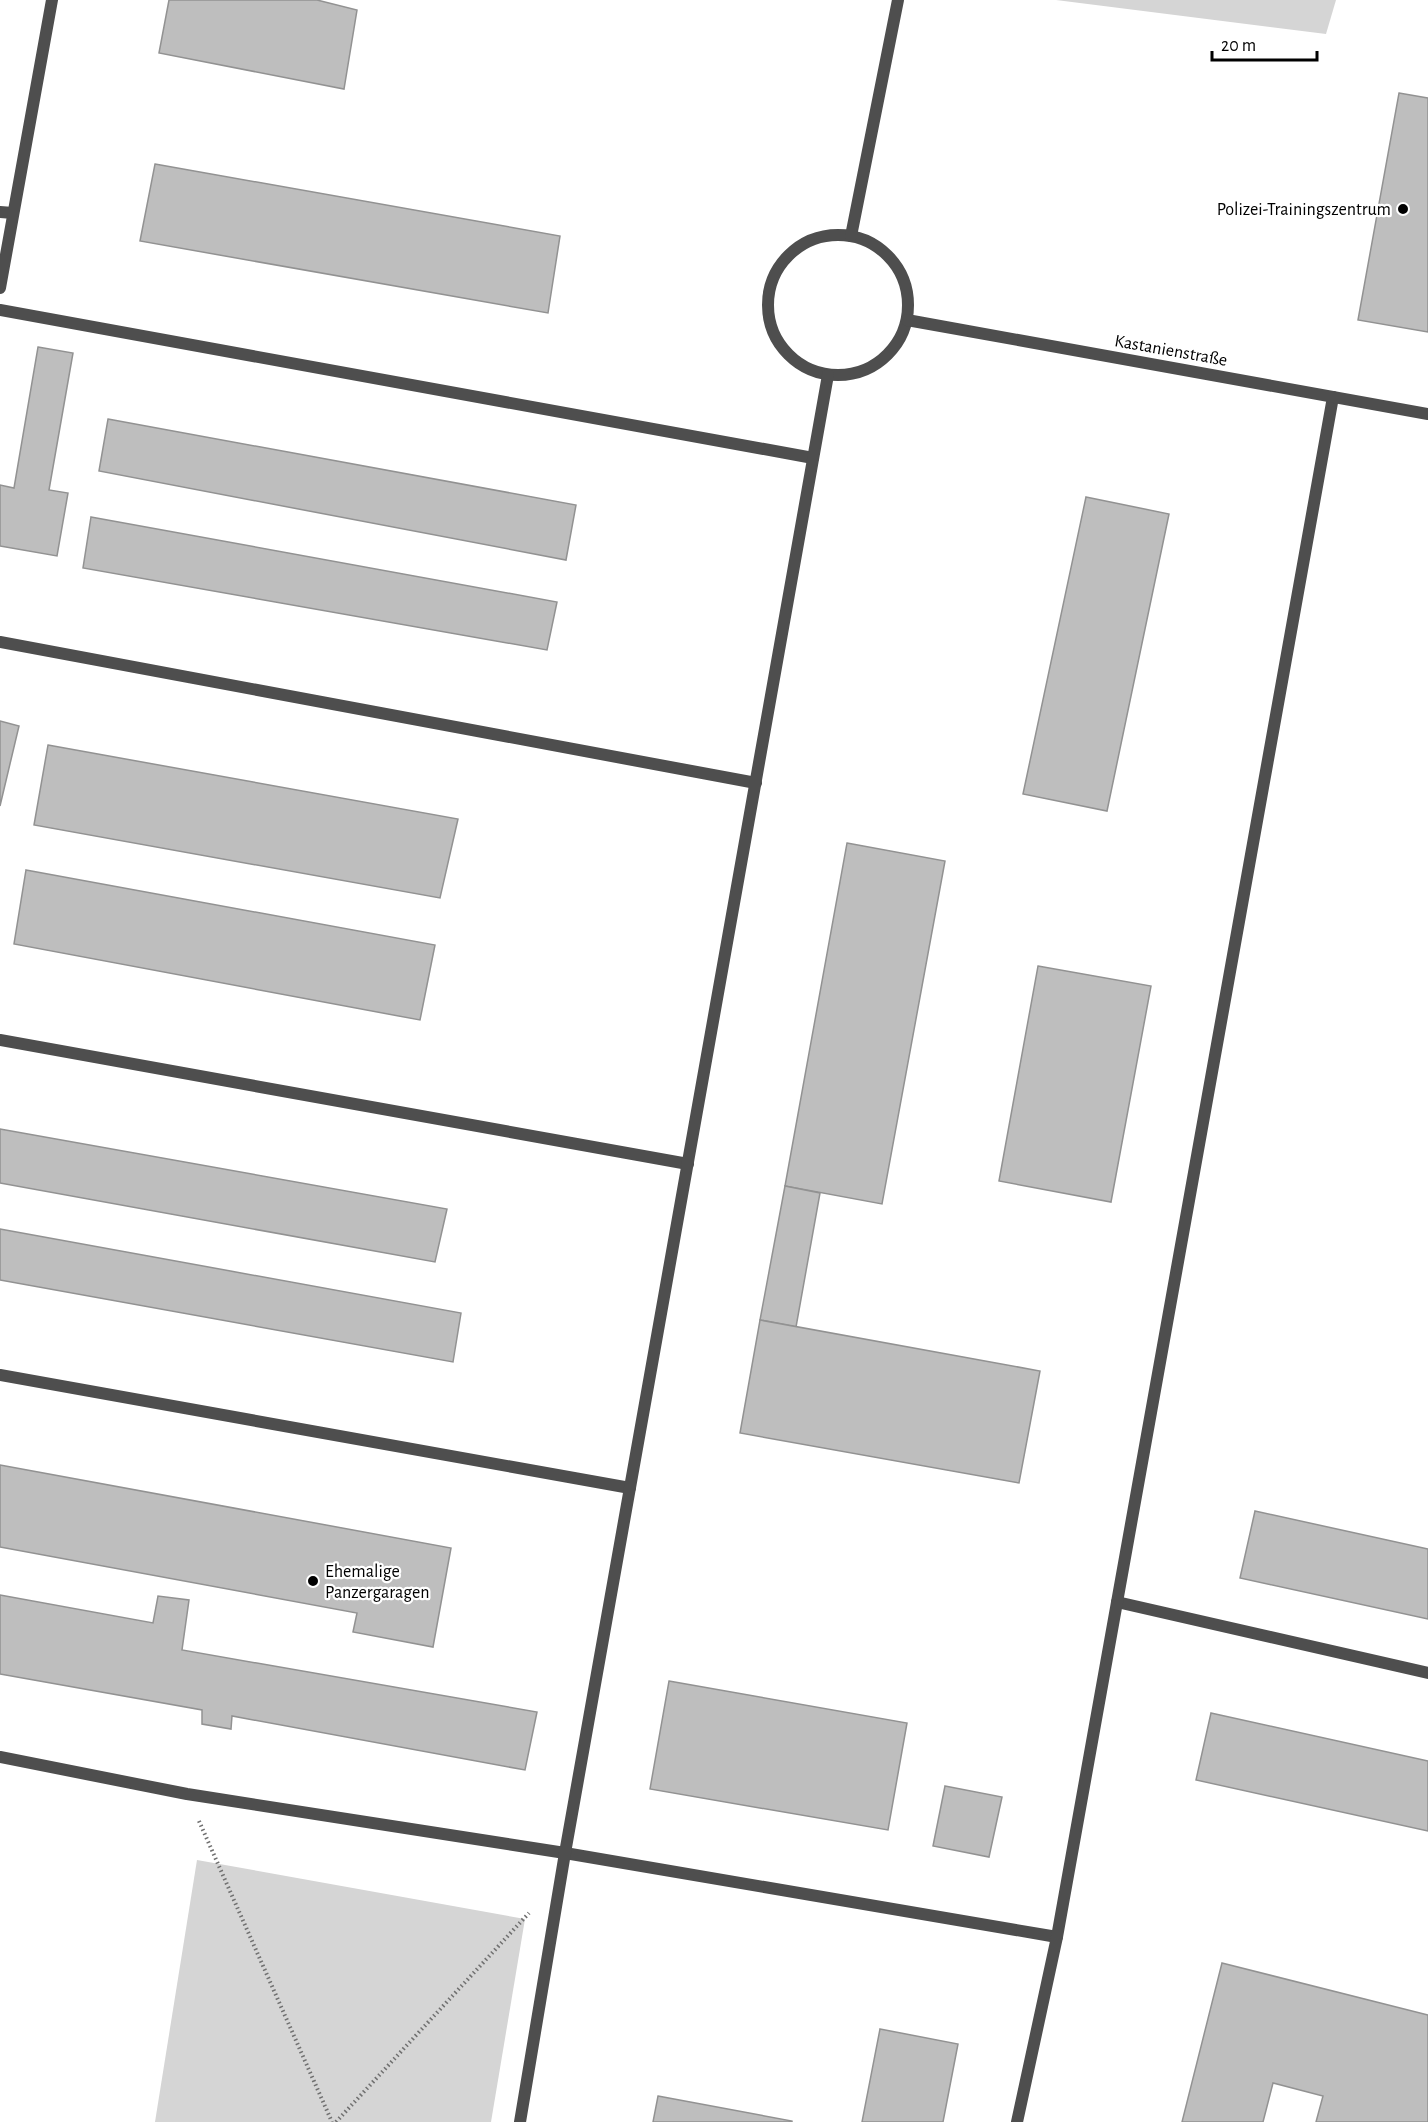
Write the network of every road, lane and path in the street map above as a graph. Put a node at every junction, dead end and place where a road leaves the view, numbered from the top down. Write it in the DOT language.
graph roads {
  1 [pos="52,0"];
  2 [pos="898,0"];
  3 [pos="0,212"];
  4 [pos="13,213"];
  5 [pos="851,236"];
  6 [pos="0,288"];
  7 [pos="0,310"];
  8 [pos="907,320"];
  9 [pos="828,375"];
  10 [pos="1333,397"];
  11 [pos="1428,414"];
  12 [pos="813,458"];
  13 [pos="0,642"];
  14 [pos="756,783"];
  15 [pos="0,1040"];
  16 [pos="688,1164"];
  17 [pos="0,1376"];
  18 [pos="630,1488"];
  19 [pos="1117,1602"];
  20 [pos="1428,1672"];
  21 [pos="0,1757"];
  22 [pos="187,1794"];
  23 [pos="565,1853"];
  24 [pos="531,1910"];
  25 [pos="1057,1937"];
  26 [pos="334,2122"];
  27 [pos="520,2122"];
  28 [pos="1017,2122"];
  1 -- 4 [label="street"];
  2 -- 5 [label="street"];
  3 -- 4 [label="street"];
  4 -- 6 [label="street"];
  5 -- 8 [label="street"];
  5 -- 9 [label="street"];
  7 -- 12 [label="street"];
  8 -- 9 [label="street"];
  8 -- 10 [label="street, Kastanienstraße"];
  9 -- 12 [label="street"];
  10 -- 11 [label="street, Kastanienstraße"];
  10 -- 19 [label="street"];
  12 -- 14 [label="street"];
  13 -- 14 [label="street"];
  14 -- 16 [label="street"];
  15 -- 16 [label="street"];
  16 -- 18 [label="street"];
  17 -- 18 [label="street"];
  18 -- 23 [label="street"];
  19 -- 20 [label="street"];
  19 -- 25 [label="street"];
  21 -- 22 [label="street"];
  22 -- 23 [label="street"];
  22 -- 26 [label="path"];
  23 -- 25 [label="street"];
  23 -- 27 [label="street"];
  24 -- 26 [label="path"];
  25 -- 28 [label="street"];
}
